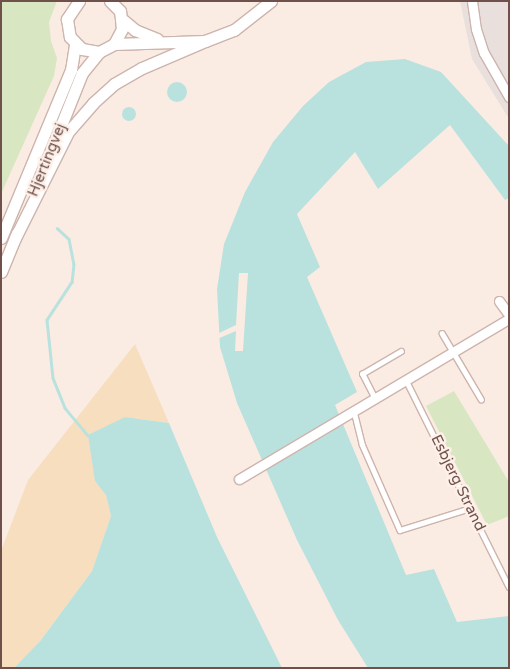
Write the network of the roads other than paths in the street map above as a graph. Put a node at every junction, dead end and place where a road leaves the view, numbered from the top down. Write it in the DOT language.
graph roads {
  1 [pos="79,1"];
  2 [pos="271,1"];
  3 [pos="472,1"];
  4 [pos="113,2"];
  5 [pos="123,20"];
  6 [pos="164,41"];
  7 [pos="204,41"];
  8 [pos="75,44"];
  9 [pos="114,44"];
  10 [pos="98,52"];
  11 [pos="509,98"];
  12 [pos="1,238"];
  13 [pos="16,238"];
  14 [pos="1,272"];
  15 [pos="499,301"];
  16 [pos="509,315"];
  17 [pos="509,319"];
  18 [pos="442,333"];
  19 [pos="402,351"];
  20 [pos="453,352"];
  21 [pos="406,380"];
  22 [pos="375,399"];
  23 [pos="480,399"];
  24 [pos="351,413"];
  25 [pos="239,480"];
  26 [pos="470,508"];
  27 [pos="509,587"];
  1 -- 8 [label="main road"];
  2 -- 7 [label="main road"];
  3 -- 11 [label="street"];
  4 -- 5 [label="main road"];
  5 -- 6 [label="main road"];
  5 -- 9 [label="main road"];
  6 -- 7 [label="main road"];
  6 -- 9 [label="main road"];
  7 -- 13 [label="main road"];
  8 -- 10 [label="main road"];
  8 -- 12 [label="main road, Hjertingvej"];
  9 -- 10 [label="main road"];
  10 -- 13 [label="main road, Hjertingvej"];
  13 -- 14 [label="main road, Hjertingvej"];
  15 -- 16 [label="street"];
  17 -- 20 [label="street"];
  18 -- 20 [label="lane"];
  19 -- 22 [label="lane"];
  20 -- 21 [label="street"];
  20 -- 23 [label="lane"];
  21 -- 22 [label="street"];
  21 -- 26 [label="lane, Esbjerg Strand"];
  22 -- 24 [label="street"];
  24 -- 25 [label="street"];
  24 -- 26 [label="lane"];
  26 -- 27 [label="lane, Esbjerg Strand"];
}
